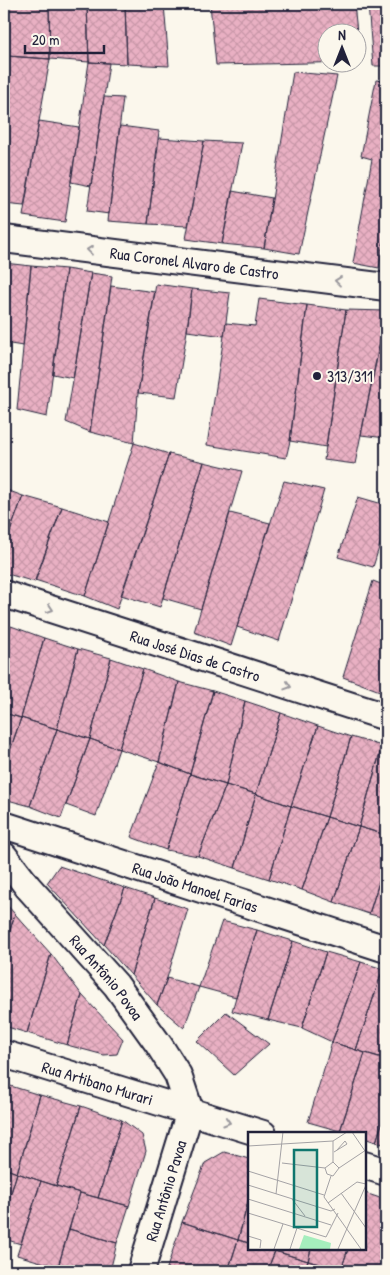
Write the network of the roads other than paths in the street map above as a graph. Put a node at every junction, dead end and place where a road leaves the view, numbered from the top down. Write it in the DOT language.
graph roads {
  1 [pos="4,239"];
  2 [pos="386,286"];
  3 [pos="4,594"];
  4 [pos="386,717"];
  5 [pos="4,826"];
  6 [pos="4,856"];
  7 [pos="386,949"];
  8 [pos="4,1054"];
  9 [pos="190,1111"];
  10 [pos="258,1132"];
  11 [pos="365,1165"];
  12 [pos="386,1172"];
  13 [pos="140,1271"];
  2 -- 1 [label="street, Rua Coronel Alvaro de Castro, one-way"];
  3 -- 4 [label="street, Rua José Dias de Castro, one-way"];
  5 -- 7 [label="street, Rua João Manoel Farias"];
  6 -- 9 [label="street, Rua Antônio Povoa"];
  8 -- 9 [label="street, Rua Artibano Murari"];
  9 -- 10 [label="street, Rua Artibano Murari, one-way"];
  9 -- 13 [label="street, Rua Antônio Pavoa"];
  11 -- 12 [label="street"];
}
